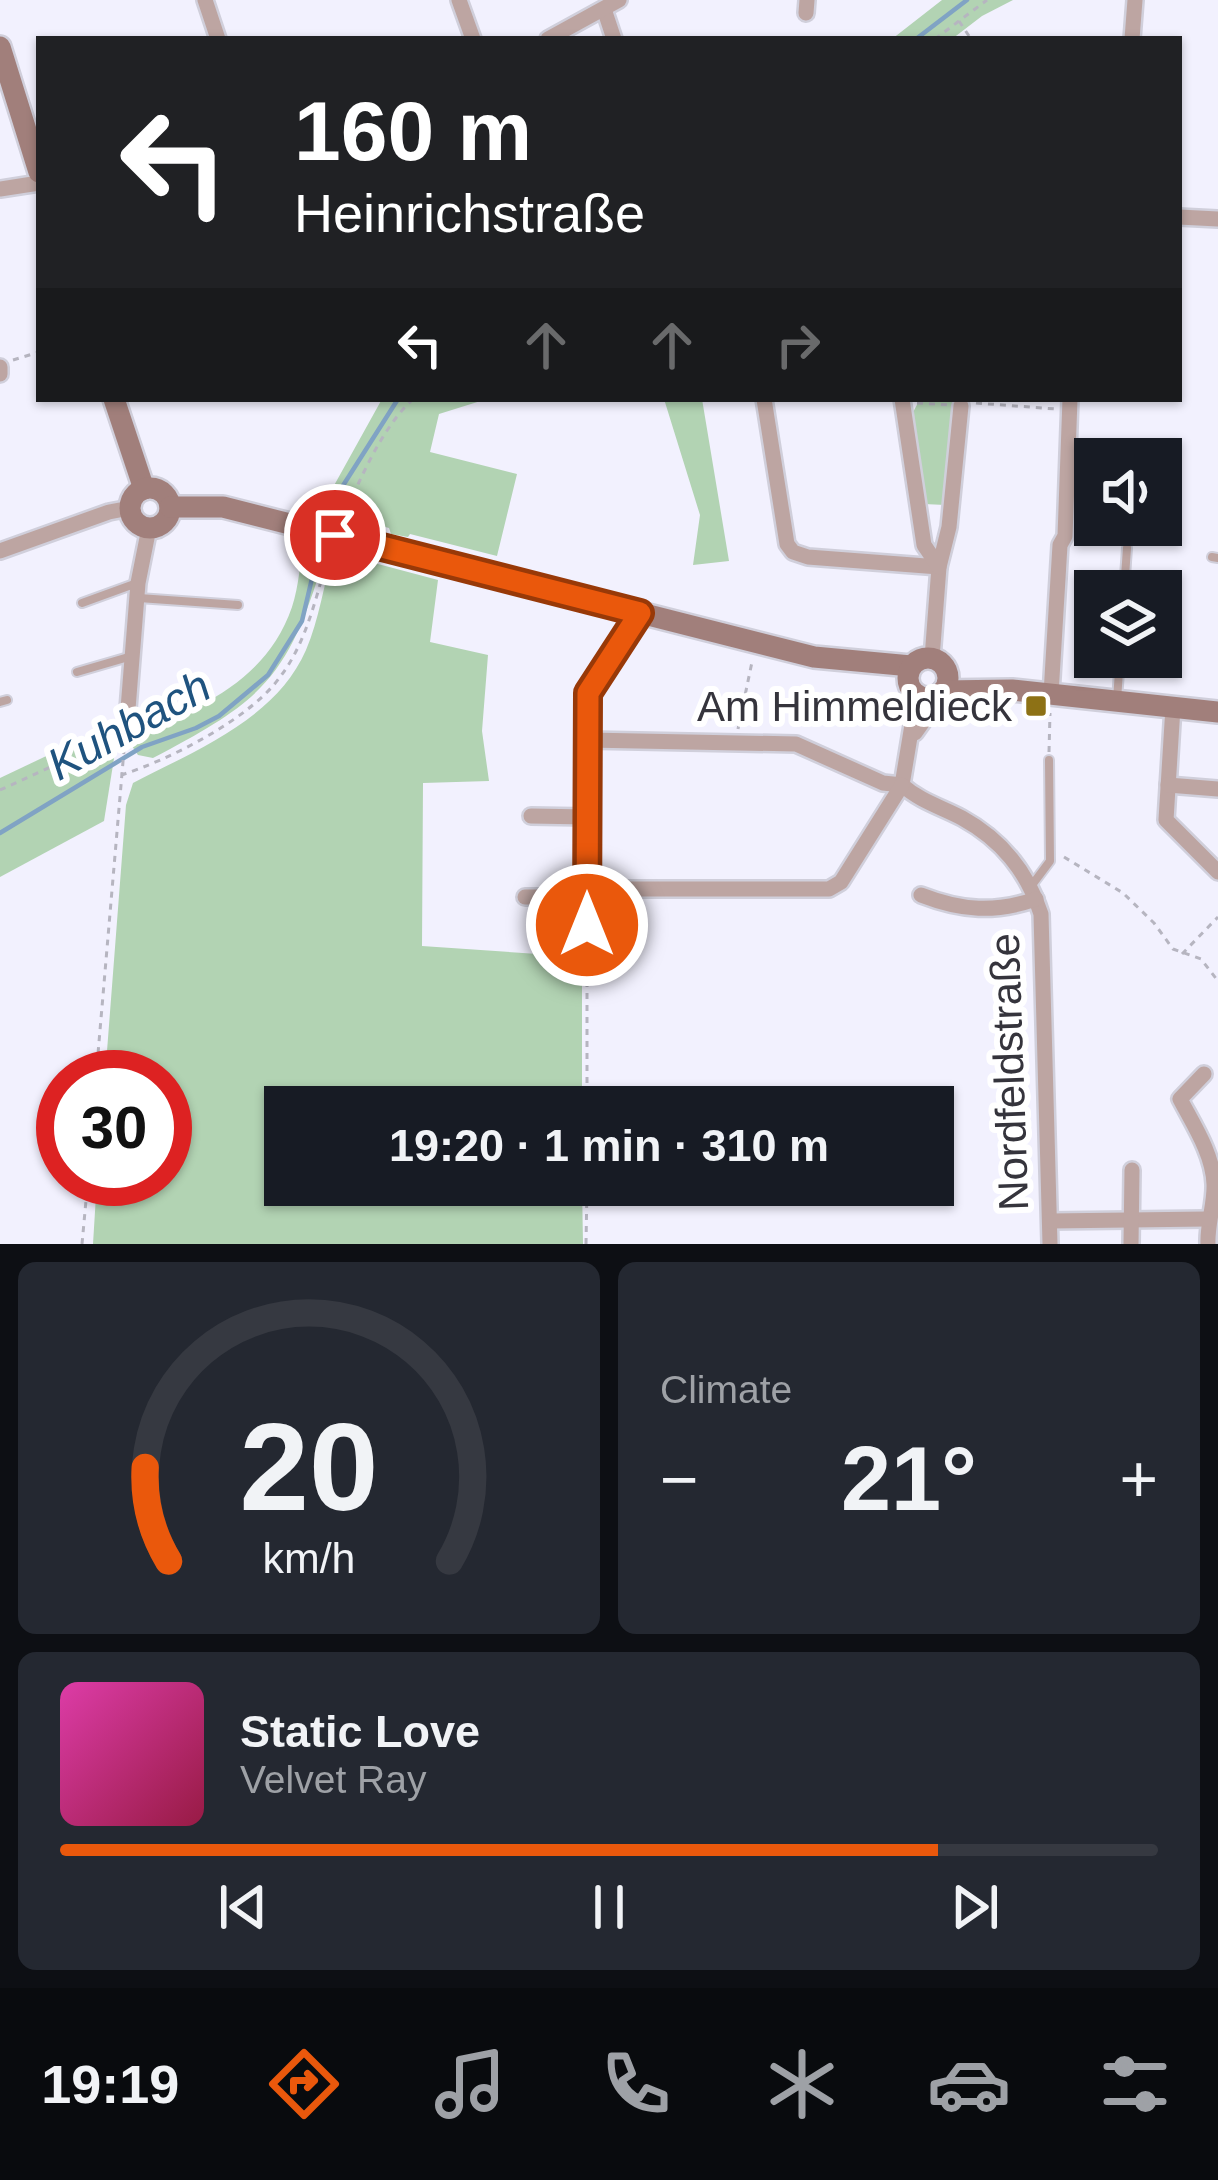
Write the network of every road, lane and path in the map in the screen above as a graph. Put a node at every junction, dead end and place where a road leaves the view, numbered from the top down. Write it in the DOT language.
graph roads {
  1 [pos="205,0"];
  2 [pos="460,0"];
  3 [pos="987,0"];
  4 [pos="1135,0"];
  5 [pos="612,4"];
  6 [pos="959,21"];
  7 [pos="217,36"];
  8 [pos="472,36"];
  9 [pos="553,36"];
  10 [pos="614,36"];
  11 [pos="938,36"];
  12 [pos="969,36"];
  13 [pos="1132,36"];
  14 [pos="0,47"];
  15 [pos="36,162"];
  16 [pos="36,183"];
  17 [pos="0,189"];
  18 [pos="1182,217"];
  19 [pos="1218,219"];
  20 [pos="36,353"];
  21 [pos="0,369"];
  22 [pos="114,402"];
  23 [pos="410,402"];
  24 [pos="764,402"];
  25 [pos="902,402"];
  26 [pos="1070,404"];
  27 [pos="1015,405"];
  28 [pos="961,406"];
  29 [pos="137,499"];
  30 [pos="170,507"];
  31 [pos="921,524"];
  32 [pos="949,527"];
  33 [pos="149,528"];
  34 [pos="335,535"];
  35 [pos="1127,548"];
  36 [pos="0,551"];
  37 [pos="939,567"];
  38 [pos="1125,570"];
  39 [pos="138,590"];
  40 [pos="82,603"];
  41 [pos="238,605"];
  42 [pos="640,613"];
  43 [pos="756,642"];
  44 [pos="133,656"];
  45 [pos="77,672"];
  46 [pos="1119,678"];
  47 [pos="927,680"];
  48 [pos="1051,694"];
  49 [pos="1117,702"];
  50 [pos="1173,707"];
  51 [pos="1218,712"];
  52 [pos="126,734"];
  53 [pos="588,740"];
  54 [pos="106,742"];
  55 [pos="735,743"];
  56 [pos="1049,760"];
  57 [pos="121,776"];
  58 [pos="902,785"];
  59 [pos="1168,785"];
  60 [pos="1218,789"];
  61 [pos="0,790"];
  62 [pos="531,816"];
  63 [pos="588,817"];
  64 [pos="1051,851"];
  65 [pos="1218,872"];
  66 [pos="588,893"];
  67 [pos="1034,893"];
  68 [pos="921,895"];
  69 [pos="525,897"];
  70 [pos="1218,917"];
  71 [pos="587,953"];
  72 [pos="1182,954"];
  73 [pos="1218,981"];
  74 [pos="98,1050"];
  75 [pos="1204,1074"];
  76 [pos="587,1086"];
  77 [pos="1132,1170"];
  78 [pos="1216,1184"];
  79 [pos="86,1206"];
  80 [pos="587,1206"];
  81 [pos="1207,1219"];
  82 [pos="1050,1220"];
  83 [pos="1130,1220"];
  84 [pos="82,1244"];
  85 [pos="586,1244"];
  86 [pos="1050,1244"];
  87 [pos="1131,1244"];
  88 [pos="1208,1244"];
  1 -- 7 [label="street"];
  2 -- 8 [label="street"];
  3 -- 6 [label="path"];
  4 -- 13 [label="street"];
  5 -- 9 [label="street"];
  5 -- 10 [label="street"];
  6 -- 11 [label="path"];
  6 -- 12 [label="path"];
  14 -- 15 [label="street"];
  16 -- 17 [label="street"];
  18 -- 19 [label="street"];
  20 -- 21 [label="path"];
  22 -- 29 [label="street"];
  23 -- 34 [label="path"];
  24 -- 37 [label="street"];
  25 -- 31 [label="street"];
  26 -- 27 [label="path"];
  26 -- 48 [label="street"];
  28 -- 32 [label="street"];
  29 -- 30 [label="street"];
  29 -- 33 [label="street"];
  29 -- 36 [label="street"];
  30 -- 33 [label="street"];
  30 -- 34 [label="street"];
  31 -- 32 [label="street"];
  31 -- 37 [label="street"];
  32 -- 37 [label="street"];
  33 -- 39 [label="street"];
  34 -- 42 [label="street"];
  34 -- 57 [label="path"];
  35 -- 38 [label="lane"];
  37 -- 47 [label="street"];
  39 -- 40 [label="lane"];
  39 -- 41 [label="lane"];
  39 -- 44 [label="street"];
  42 -- 43 [label="street"];
  42 -- 53 [label="street"];
  43 -- 47 [label="street"];
  43 -- 55 [label="path"];
  44 -- 45 [label="lane"];
  44 -- 52 [label="street"];
  46 -- 49 [label="lane"];
  47 -- 48 [label="street"];
  47 -- 58 [label="street"];
  48 -- 49 [label="street"];
  48 -- 56 [label="path"];
  49 -- 50 [label="street"];
  50 -- 51 [label="street"];
  50 -- 59 [label="street"];
  52 -- 57 [label="path"];
  53 -- 55 [label="street, Nordfeldstraße"];
  53 -- 63 [label="street"];
  54 -- 61 [label="path"];
  55 -- 58 [label="street, Nordfeldstraße"];
  56 -- 64 [label="lane"];
  57 -- 74 [label="path"];
  58 -- 66 [label="street"];
  58 -- 67 [label="street, Nordfeldstraße"];
  59 -- 60 [label="street"];
  59 -- 65 [label="street"];
  62 -- 63 [label="street"];
  63 -- 66 [label="street"];
  64 -- 67 [label="lane"];
  64 -- 72 [label="path"];
  66 -- 69 [label="street"];
  66 -- 71 [label="street"];
  67 -- 68 [label="street, Nordfeldstraße"];
  67 -- 82 [label="street, Nordfeldstraße"];
  70 -- 72 [label="path"];
  71 -- 76 [label="path"];
  72 -- 73 [label="path"];
  75 -- 78 [label="street"];
  77 -- 83 [label="street"];
  78 -- 81 [label="street"];
  79 -- 84 [label="path"];
  80 -- 85 [label="path"];
  81 -- 83 [label="street"];
  81 -- 88 [label="street"];
  82 -- 83 [label="street"];
  82 -- 86 [label="street, Nordfeldstraße"];
  83 -- 87 [label="street"];
}
